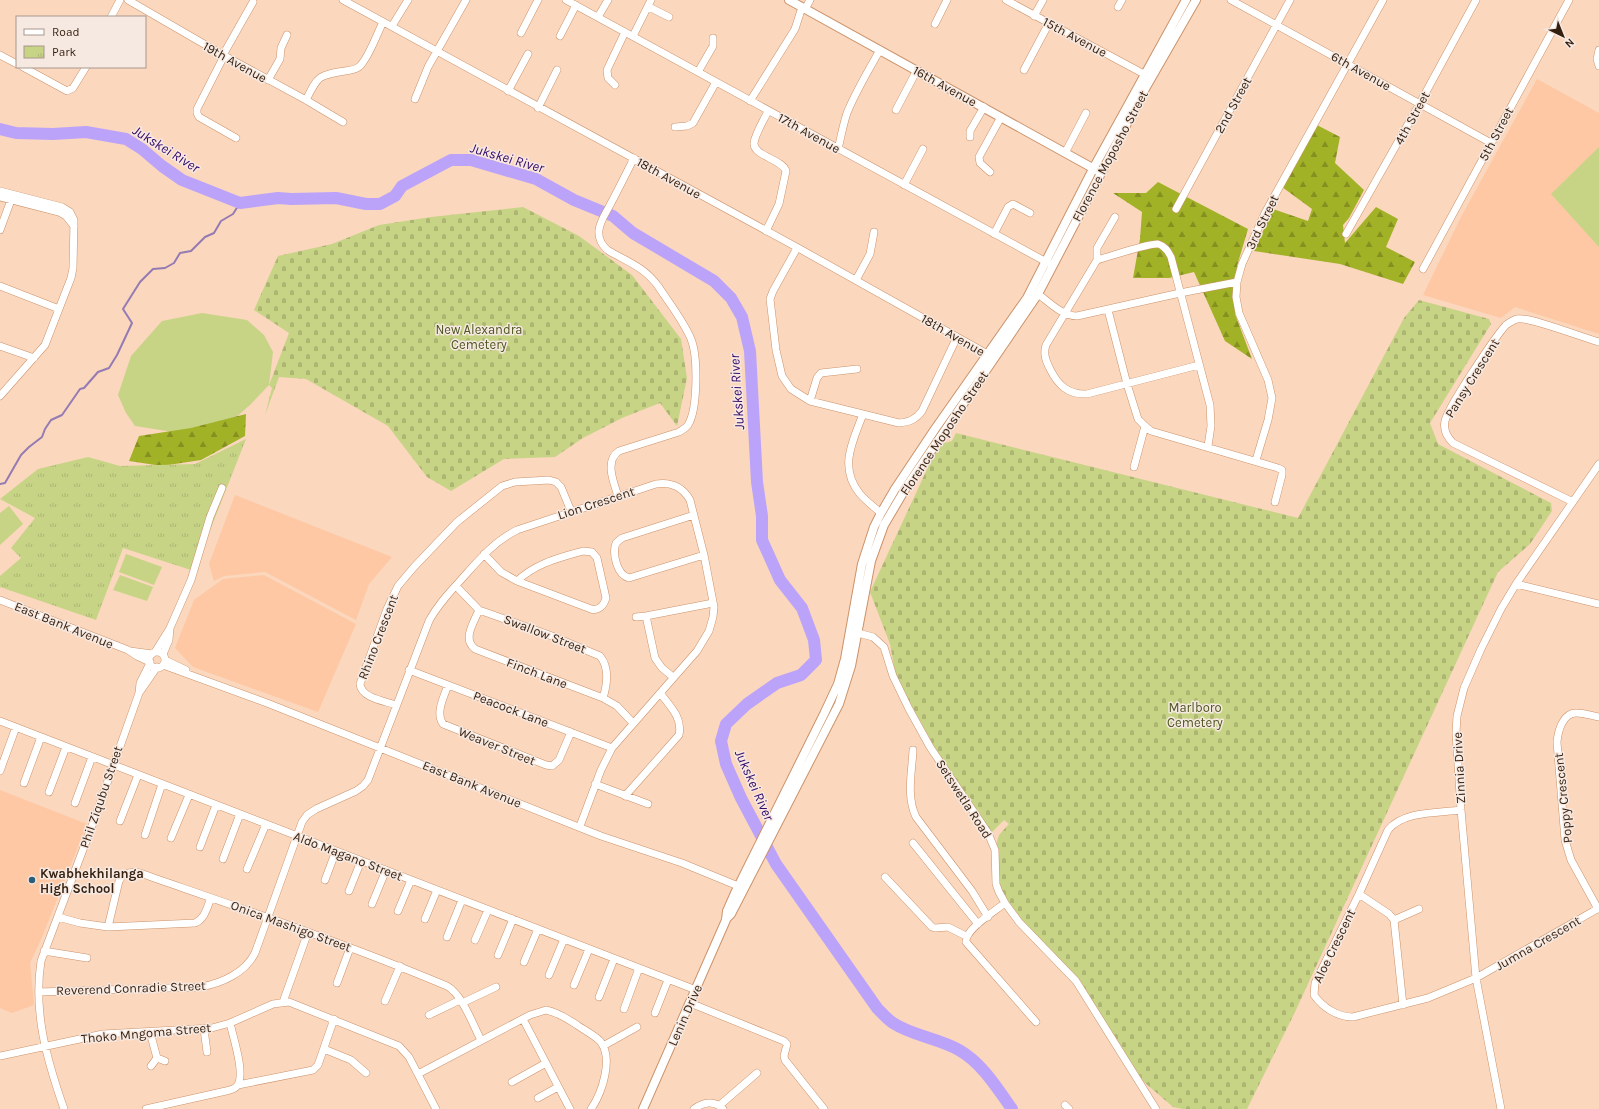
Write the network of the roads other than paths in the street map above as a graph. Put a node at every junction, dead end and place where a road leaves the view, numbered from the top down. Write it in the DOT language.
graph roads {
  1 [pos="120,0"];
  2 [pos="128,0"];
  3 [pos="343,0"];
  4 [pos="408,0"];
  5 [pos="466,0"];
  6 [pos="538,0"];
  7 [pos="566,0"];
  8 [pos="608,0"];
  9 [pos="789,0"];
  10 [pos="810,0"];
  11 [pos="947,0"];
  12 [pos="1006,0"];
  13 [pos="1043,0"];
  14 [pos="1186,0"];
  15 [pos="1196,0"];
  16 [pos="1231,0"];
  17 [pos="1290,0"];
  18 [pos="1382,0"];
  19 [pos="1476,0"];
  20 [pos="1569,0"];
  21 [pos="253,2"];
  22 [pos="650,3"];
  23 [pos="576,5"];
  24 [pos="804,8"];
  25 [pos="112,16"];
  26 [pos="1034,16"];
  27 [pos="598,17"];
  28 [pos="669,17"];
  29 [pos="383,22"];
  30 [pos="1049,23"];
  31 [pos="935,24"];
  32 [pos="1277,25"];
  33 [pos="392,26"];
  34 [pos="625,32"];
  35 [pos="521,33"];
  36 [pos="287,35"];
  37 [pos="560,36"];
  38 [pos="633,36"];
  39 [pos="713,38"];
  40 [pos="880,50"];
  41 [pos="1599,50"];
  42 [pos="438,51"];
  43 [pos="528,54"];
  44 [pos="0,55"];
  45 [pos="223,56"];
  46 [pos="16,63"];
  47 [pos="1347,64"];
  48 [pos="1599,66"];
  49 [pos="25,68"];
  50 [pos="85,68"];
  51 [pos="557,70"];
  52 [pos="917,70"];
  53 [pos="1024,70"];
  54 [pos="698,72"];
  55 [pos="1144,74"];
  56 [pos="268,80"];
  57 [pos="716,82"];
  58 [pos="615,85"];
  59 [pos="508,90"];
  60 [pos="415,99"];
  61 [pos="306,100"];
  62 [pos="750,101"];
  63 [pos="1420,104"];
  64 [pos="984,107"];
  65 [pos="538,108"];
  66 [pos="896,110"];
  67 [pos="768,111"];
  68 [pos="1086,113"];
  69 [pos="1001,117"];
  70 [pos="343,122"];
  71 [pos="676,127"];
  72 [pos="970,137"];
  73 [pos="236,138"];
  74 [pos="1491,143"];
  75 [pos="838,149"];
  76 [pos="923,149"];
  77 [pos="1065,153"];
  78 [pos="634,158"];
  79 [pos="1097,170"];
  80 [pos="990,172"];
  81 [pos="904,185"];
  82 [pos="0,190"];
  83 [pos="0,197"];
  84 [pos="12,200"];
  85 [pos="1176,209"];
  86 [pos="1030,213"];
  87 [pos="1115,217"];
  88 [pos="74,227"];
  89 [pos="0,230"];
  90 [pos="766,231"];
  91 [pos="874,232"];
  92 [pos="994,234"];
  93 [pos="1346,234"];
  94 [pos="797,248"];
  95 [pos="1097,260"];
  96 [pos="1049,264"];
  97 [pos="1423,269"];
  98 [pos="856,280"];
  99 [pos="1237,282"];
  100 [pos="0,286"];
  101 [pos="1180,293"];
  102 [pos="1038,294"];
  103 [pos="59,308"];
  104 [pos="1108,310"];
  105 [pos="1064,313"];
  106 [pos="957,337"];
  107 [pos="1599,342"];
  108 [pos="0,346"];
  109 [pos="991,356"];
  110 [pos="34,358"];
  111 [pos="1199,365"];
  112 [pos="857,369"];
  113 [pos="1127,384"];
  114 [pos="0,396"];
  115 [pos="810,400"];
  116 [pos="863,414"];
  117 [pos="1145,426"];
  118 [pos="1208,446"];
  119 [pos="1256,460"];
  120 [pos="1599,464"];
  121 [pos="1134,467"];
  122 [pos="222,488"];
  123 [pos="618,496"];
  124 [pos="1275,502"];
  125 [pos="1573,502"];
  126 [pos="571,511"];
  127 [pos="881,513"];
  128 [pos="694,515"];
  129 [pos="484,554"];
  130 [pos="704,555"];
  131 [pos="517,581"];
  132 [pos="1516,584"];
  133 [pos="456,586"];
  134 [pos="0,600"];
  135 [pos="713,603"];
  136 [pos="1599,604"];
  137 [pos="479,610"];
  138 [pos="646,616"];
  139 [pos="636,617"];
  140 [pos="170,628"];
  141 [pos="858,633"];
  142 [pos="152,658"];
  143 [pos="162,662"];
  144 [pos="409,670"];
  145 [pos="674,677"];
  146 [pos="448,685"];
  147 [pos="139,693"];
  148 [pos="660,693"];
  149 [pos="603,698"];
  150 [pos="396,705"];
  151 [pos="1599,718"];
  152 [pos="0,721"];
  153 [pos="820,722"];
  154 [pos="633,723"];
  155 [pos="828,726"];
  156 [pos="16,727"];
  157 [pos="571,732"];
  158 [pos="41,737"];
  159 [pos="66,747"];
  160 [pos="381,747"];
  161 [pos="612,748"];
  162 [pos="913,750"];
  163 [pos="92,757"];
  164 [pos="112,764"];
  165 [pos="0,770"];
  166 [pos="138,775"];
  167 [pos="24,783"];
  168 [pos="162,784"];
  169 [pos="596,784"];
  170 [pos="49,792"];
  171 [pos="189,794"];
  172 [pos="625,796"];
  173 [pos="75,803"];
  174 [pos="648,804"];
  175 [pos="216,805"];
  176 [pos="1461,810"];
  177 [pos="240,814"];
  178 [pos="120,821"];
  179 [pos="266,824"];
  180 [pos="580,826"];
  181 [pos="145,835"];
  182 [pos="297,836"];
  183 [pos="171,838"];
  184 [pos="913,843"];
  185 [pos="200,847"];
  186 [pos="336,851"];
  187 [pos="223,859"];
  188 [pos="361,861"];
  189 [pos="247,869"];
  190 [pos="386,870"];
  191 [pos="750,871"];
  192 [pos="885,877"];
  193 [pos="325,880"];
  194 [pos="410,880"];
  195 [pos="742,887"];
  196 [pos="437,890"];
  197 [pos="349,891"];
  198 [pos="1359,894"];
  199 [pos="211,898"];
  200 [pos="462,900"];
  201 [pos="1005,903"];
  202 [pos="372,904"];
  203 [pos="1599,908"];
  204 [pos="1419,909"];
  205 [pos="488,910"];
  206 [pos="398,911"];
  207 [pos="58,917"];
  208 [pos="268,917"];
  209 [pos="988,917"];
  210 [pos="425,919"];
  211 [pos="513,919"];
  212 [pos="1394,920"];
  213 [pos="978,924"];
  214 [pos="108,927"];
  215 [pos="538,929"];
  216 [pos="308,932"];
  217 [pos="966,936"];
  218 [pos="447,937"];
  219 [pos="564,939"];
  220 [pos="475,940"];
  221 [pos="350,948"];
  222 [pos="589,949"];
  223 [pos="44,950"];
  224 [pos="498,955"];
  225 [pos="87,958"];
  226 [pos="614,959"];
  227 [pos="524,962"];
  228 [pos="400,966"];
  229 [pos="639,968"];
  230 [pos="549,975"];
  231 [pos="1476,978"];
  232 [pos="668,980"];
  233 [pos="337,982"];
  234 [pos="574,985"];
  235 [pos="496,987"];
  236 [pos="696,990"];
  237 [pos="39,992"];
  238 [pos="599,997"];
  239 [pos="385,1001"];
  240 [pos="282,1002"];
  241 [pos="461,1002"];
  242 [pos="690,1003"];
  243 [pos="1403,1005"];
  244 [pos="624,1009"];
  245 [pos="655,1014"];
  246 [pos="429,1015"];
  247 [pos="334,1019"];
  248 [pos="523,1019"];
  249 [pos="1036,1022"];
  250 [pos="230,1023"];
  251 [pos="637,1027"];
  252 [pos="204,1029"];
  253 [pos="150,1032"];
  254 [pos="482,1040"];
  255 [pos="44,1046"];
  256 [pos="603,1046"];
  257 [pos="324,1049"];
  258 [pos="207,1052"];
  259 [pos="0,1056"];
  260 [pos="157,1058"];
  261 [pos="165,1061"];
  262 [pos="546,1063"];
  263 [pos="151,1066"];
  264 [pos="366,1073"];
  265 [pos="757,1073"];
  266 [pos="418,1074"];
  267 [pos="512,1082"];
  268 [pos="238,1086"];
  269 [pos="558,1088"];
  270 [pos="538,1098"];
  271 [pos="722,1107"];
  272 [pos="64,1109"];
  273 [pos="146,1109"];
  274 [pos="436,1109"];
  275 [pos="570,1109"];
  276 [pos="591,1109"];
  277 [pos="643,1109"];
  278 [pos="694,1109"];
  279 [pos="824,1109"];
  280 [pos="1156,1109"];
  281 [pos="1501,1109"];
  1 -- 25 [label="street"];
  2 -- 45 [label="street, 19th Avenue"];
  3 -- 29 [label="street, 18th Avenue"];
  4 -- 33 [label="street"];
  5 -- 42 [label="street"];
  6 -- 35 [label="street"];
  7 -- 23 [label="street, 17th Avenue"];
  8 -- 27 [label="street"];
  9 -- 24 [label="street, 16th Avenue"];
  10 -- 24 [label="street"];
  11 -- 31 [label="street"];
  12 -- 26 [label="street, 15th Avenue"];
  13 -- 26 [label="street"];
  14 -- 55 [label="street, Florence Moposho Street"];
  15 -- 79 [label="street, Florence Moposho Street"];
  16 -- 32 [label="street, 6th Avenue"];
  17 -- 32 [label="street, 2nd Street"];
  18 -- 47 [label="street, 3rd Street"];
  19 -- 63 [label="street, 4th Street"];
  20 -- 74 [label="street, 5th Street"];
  21 -- 45 [label="street"];
  22 -- 28 [label="street"];
  22 -- 38 [label="street"];
  23 -- 27 [label="street, 17th Avenue"];
  23 -- 37 [label="street"];
  24 -- 40 [label="street, 16th Avenue"];
  24 -- 62 [label="street"];
  26 -- 30 [label="street, 15th Avenue"];
  27 -- 34 [label="street, 17th Avenue"];
  29 -- 33 [label="street, 18th Avenue"];
  29 -- 61 [label="street"];
  30 -- 53 [label="street"];
  30 -- 55 [label="street, 15th Avenue"];
  32 -- 47 [label="street, 6th Avenue"];
  32 -- 85 [label="street, 2nd Street"];
  33 -- 42 [label="street, 18th Avenue"];
  34 -- 38 [label="street, 17th Avenue"];
  34 -- 58 [label="street"];
  36 -- 56 [label="street"];
  38 -- 54 [label="street, 17th Avenue"];
  39 -- 54 [label="street"];
  40 -- 52 [label="street, 16th Avenue"];
  40 -- 75 [label="street"];
  41 -- 48 [label="street"];
  42 -- 59 [label="street, 18th Avenue"];
  42 -- 60 [label="street"];
  43 -- 59 [label="street"];
  44 -- 46 [label="street"];
  45 -- 56 [label="street, 19th Avenue"];
  45 -- 73 [label="street"];
  47 -- 63 [label="street, 6th Avenue"];
  47 -- 99 [label="street, 3rd Street"];
  49 -- 50 [label="street"];
  51 -- 65 [label="street"];
  52 -- 64 [label="street, 16th Avenue"];
  52 -- 66 [label="street"];
  54 -- 57 [label="street, 17th Avenue"];
  55 -- 79 [label="street, Florence Moposho Street"];
  56 -- 61 [label="street, 19th Avenue"];
  57 -- 62 [label="street, 17th Avenue"];
  57 -- 71 [label="street"];
  59 -- 65 [label="street, 18th Avenue"];
  61 -- 70 [label="street, 19th Avenue"];
  62 -- 67 [label="street, 17th Avenue"];
  63 -- 74 [label="street, 6th Avenue"];
  63 -- 93 [label="street, 4th Street"];
  64 -- 69 [label="street, 16th Avenue"];
  64 -- 72 [label="street"];
  65 -- 78 [label="street, 18th Avenue"];
  67 -- 75 [label="street, 17th Avenue"];
  67 -- 90 [label="street"];
  68 -- 77 [label="street"];
  69 -- 77 [label="street, 16th Avenue"];
  69 -- 80 [label="street"];
  74 -- 97 [label="street, 5th Street"];
  75 -- 81 [label="street, 17th Avenue"];
  76 -- 81 [label="street"];
  77 -- 79 [label="street, 16th Avenue"];
  78 -- 90 [label="street, 18th Avenue"];
  78 -- 123 [label="street"];
  79 -- 96 [label="street, Florence Moposho Street"];
  81 -- 92 [label="street, 17th Avenue"];
  82 -- 88 [label="street"];
  83 -- 84 [label="street"];
  84 -- 88 [label="street"];
  84 -- 89 [label="street"];
  86 -- 92 [label="street"];
  87 -- 95 [label="street"];
  88 -- 103 [label="street"];
  90 -- 94 [label="street, 18th Avenue"];
  91 -- 98 [label="street"];
  92 -- 96 [label="street, 17th Avenue"];
  94 -- 98 [label="street, 18th Avenue"];
  94 -- 115 [label="street"];
  95 -- 101 [label="street"];
  95 -- 105 [label="street"];
  96 -- 102 [label="street, Florence Moposho Street"];
  96 -- 109 [label="street, Florence Moposho Street"];
  98 -- 106 [label="street, 18th Avenue"];
  99 -- 101 [label="street"];
  99 -- 119 [label="street, 3rd Street"];
  100 -- 103 [label="street"];
  101 -- 104 [label="street"];
  101 -- 111 [label="street"];
  102 -- 105 [label="street"];
  102 -- 109 [label="street, Florence Moposho Street"];
  103 -- 110 [label="street"];
  104 -- 105 [label="street"];
  104 -- 113 [label="street"];
  105 -- 113 [label="street"];
  106 -- 109 [label="street, 18th Avenue"];
  106 -- 116 [label="street"];
  107 -- 125 [label="street, Pansy Crescent"];
  108 -- 110 [label="street"];
  109 -- 127 [label="street, Florence Moposho Street"];
  109 -- 141 [label="street, Florence Moposho Street"];
  110 -- 114 [label="street"];
  111 -- 113 [label="street"];
  111 -- 118 [label="street"];
  112 -- 115 [label="street"];
  113 -- 117 [label="street"];
  115 -- 116 [label="street"];
  116 -- 127 [label="street"];
  117 -- 118 [label="street"];
  117 -- 121 [label="street"];
  118 -- 119 [label="street"];
  119 -- 124 [label="street"];
  120 -- 125 [label="street, Zinnia Drive"];
  122 -- 140 [label="street"];
  123 -- 126 [label="street, Lion Crescent"];
  123 -- 128 [label="street, Lion Crescent"];
  125 -- 132 [label="street, Zinnia Drive"];
  126 -- 129 [label="street, Lion Crescent"];
  126 -- 150 [label="street, Rhino Crescent"];
  127 -- 153 [label="street, Florence Moposho Street"];
  128 -- 130 [label="street, Lion Crescent"];
  128 -- 130 [label="street"];
  129 -- 131 [label="street"];
  129 -- 133 [label="street, Lion Crescent"];
  130 -- 135 [label="street, Lion Crescent"];
  131 -- 131 [label="street"];
  132 -- 136 [label="street"];
  132 -- 176 [label="street, Zinnia Drive"];
  133 -- 137 [label="street, Swallow Street"];
  133 -- 144 [label="street, Lion Crescent"];
  134 -- 142 [label="street, East Bank Avenue"];
  135 -- 138 [label="street"];
  135 -- 145 [label="street, Lion Crescent"];
  137 -- 149 [label="street, Swallow Street"];
  137 -- 149 [label="street, Finch Lane"];
  138 -- 139 [label="street"];
  138 -- 145 [label="street"];
  140 -- 142 [label="street, Phil Ziqubu Street"];
  140 -- 143 [label="street, Phil Ziqubu Street"];
  141 -- 155 [label="street, Florence Moposho Street"];
  141 -- 201 [label="street, Setswetla Road"];
  142 -- 143 [label="street"];
  142 -- 143 [label="street"];
  142 -- 147 [label="street, Phil Ziqubu Street"];
  143 -- 147 [label="street, Phil Ziqubu Street"];
  143 -- 160 [label="street, East Bank Avenue"];
  144 -- 146 [label="street, Peacock Lane"];
  144 -- 150 [label="street, Lion Crescent"];
  145 -- 148 [label="street, Lion Crescent"];
  146 -- 157 [label="street, Peacock Lane"];
  146 -- 157 [label="street, Weaver Street"];
  147 -- 164 [label="street, Phil Ziqubu Street"];
  148 -- 154 [label="street, Lion Crescent"];
  148 -- 172 [label="street"];
  149 -- 154 [label="street, Finch Lane"];
  150 -- 160 [label="street, Lion Crescent"];
  151 -- 203 [label="street, Poppy Crescent"];
  152 -- 156 [label="street, Aldo Magano Street"];
  153 -- 155 [label="street"];
  153 -- 191 [label="street, Florence Moposho Street"];
  154 -- 161 [label="street, Lion Crescent"];
  155 -- 191 [label="street, Florence Moposho Street"];
  156 -- 158 [label="street, Aldo Magano Street"];
  156 -- 165 [label="street"];
  157 -- 161 [label="street, Peacock Lane"];
  158 -- 159 [label="street, Aldo Magano Street"];
  158 -- 167 [label="street"];
  159 -- 163 [label="street, Aldo Magano Street"];
  159 -- 170 [label="street"];
  160 -- 180 [label="street, East Bank Avenue"];
  160 -- 182 [label="street, Lion Crescent"];
  161 -- 169 [label="street, Lion Crescent"];
  162 -- 209 [label="street"];
  163 -- 164 [label="street, Aldo Magano Street"];
  163 -- 173 [label="street"];
  164 -- 166 [label="street, Aldo Magano Street"];
  164 -- 207 [label="street, Phil Ziqubu Street"];
  166 -- 168 [label="street, Aldo Magano Street"];
  166 -- 178 [label="street"];
  168 -- 171 [label="street, Aldo Magano Street"];
  168 -- 181 [label="street"];
  169 -- 172 [label="street"];
  169 -- 180 [label="street, Lion Crescent"];
  171 -- 175 [label="street, Aldo Magano Street"];
  171 -- 183 [label="street"];
  172 -- 174 [label="street"];
  175 -- 177 [label="street, Aldo Magano Street"];
  175 -- 185 [label="street"];
  176 -- 198 [label="street, Aloe Crescent"];
  176 -- 231 [label="street, Zinnia Drive"];
  177 -- 179 [label="street, Aldo Magano Street"];
  177 -- 187 [label="street"];
  179 -- 182 [label="street, Aldo Magano Street"];
  179 -- 189 [label="street"];
  180 -- 195 [label="street, East Bank Avenue"];
  182 -- 186 [label="street, Aldo Magano Street"];
  182 -- 208 [label="street, Reverend Conradie Street"];
  184 -- 213 [label="street"];
  186 -- 188 [label="street, Aldo Magano Street"];
  186 -- 193 [label="street"];
  188 -- 190 [label="street, Aldo Magano Street"];
  188 -- 197 [label="street"];
  190 -- 194 [label="street, Aldo Magano Street"];
  190 -- 202 [label="street"];
  191 -- 195 [label="street, Florence Moposho Street"];
  192 -- 217 [label="street"];
  194 -- 196 [label="street, Aldo Magano Street"];
  194 -- 206 [label="street"];
  195 -- 236 [label="street, Lenin Drive"];
  196 -- 200 [label="street, Aldo Magano Street"];
  196 -- 210 [label="street"];
  198 -- 212 [label="street"];
  198 -- 243 [label="street, Aloe Crescent"];
  199 -- 208 [label="street, Onica Mashigo Street"];
  199 -- 214 [label="street"];
  199 -- 214 [label="street, Onica Mashigo Street"];
  200 -- 205 [label="street, Aldo Magano Street"];
  200 -- 218 [label="street"];
  201 -- 209 [label="street"];
  201 -- 280 [label="street, Setswetla Road"];
  203 -- 231 [label="street, Jumna Crescent"];
  204 -- 212 [label="street"];
  205 -- 211 [label="street, Aldo Magano Street"];
  205 -- 220 [label="street"];
  207 -- 214 [label="street"];
  207 -- 223 [label="street, Phil Ziqubu Street"];
  208 -- 216 [label="street, Onica Mashigo Street"];
  208 -- 237 [label="street, Reverend Conradie Street"];
  209 -- 213 [label="street"];
  211 -- 215 [label="street, Aldo Magano Street"];
  211 -- 224 [label="street"];
  212 -- 243 [label="street"];
  213 -- 217 [label="street"];
  215 -- 219 [label="street, Aldo Magano Street"];
  215 -- 227 [label="street"];
  216 -- 221 [label="street, Onica Mashigo Street"];
  216 -- 240 [label="street"];
  217 -- 249 [label="street"];
  219 -- 222 [label="street, Aldo Magano Street"];
  219 -- 230 [label="street"];
  221 -- 228 [label="street, Onica Mashigo Street"];
  221 -- 233 [label="street"];
  222 -- 226 [label="street, Aldo Magano Street"];
  222 -- 234 [label="street"];
  223 -- 225 [label="street"];
  223 -- 237 [label="street, Phil Ziqubu Street"];
  226 -- 229 [label="street, Aldo Magano Street"];
  226 -- 238 [label="street"];
  228 -- 239 [label="street"];
  228 -- 241 [label="street, Onica Mashigo Street"];
  229 -- 232 [label="street, Aldo Magano Street"];
  229 -- 244 [label="street"];
  231 -- 243 [label="street, Aloe Crescent"];
  231 -- 281 [label="street, Zinnia Drive"];
  232 -- 236 [label="street, Aldo Magano Street"];
  232 -- 245 [label="street"];
  235 -- 241 [label="street"];
  236 -- 242 [label="street, Lenin Drive"];
  237 -- 255 [label="street, Phil Ziqubu Street"];
  240 -- 247 [label="street, Thoko Mngoma Street"];
  240 -- 250 [label="street, Thoko Mngoma Street"];
  241 -- 246 [label="street"];
  241 -- 254 [label="street, Onica Mashigo Street"];
  242 -- 277 [label="street, Lenin Drive"];
  242 -- 279 [label="street"];
  247 -- 257 [label="street"];
  247 -- 266 [label="street, Thoko Mngoma Street"];
  248 -- 254 [label="street"];
  248 -- 256 [label="street"];
  248 -- 262 [label="street"];
  250 -- 252 [label="street, Thoko Mngoma Street"];
  250 -- 268 [label="street"];
  251 -- 256 [label="street"];
  252 -- 253 [label="street, Thoko Mngoma Street"];
  252 -- 258 [label="street"];
  253 -- 255 [label="street, Thoko Mngoma Street"];
  253 -- 260 [label="street"];
  254 -- 266 [label="street"];
  255 -- 259 [label="street, Thoko Mngoma Street"];
  255 -- 272 [label="street, Phil Ziqubu Street"];
  256 -- 276 [label="street"];
  257 -- 264 [label="street"];
  257 -- 268 [label="street"];
  260 -- 261 [label="street"];
  260 -- 263 [label="street"];
  262 -- 267 [label="street"];
  262 -- 269 [label="street"];
  265 -- 271 [label="street"];
  266 -- 274 [label="street, Thoko Mngoma Street"];
  268 -- 273 [label="street"];
  269 -- 270 [label="street"];
  269 -- 275 [label="street"];
  271 -- 278 [label="street"];
}
